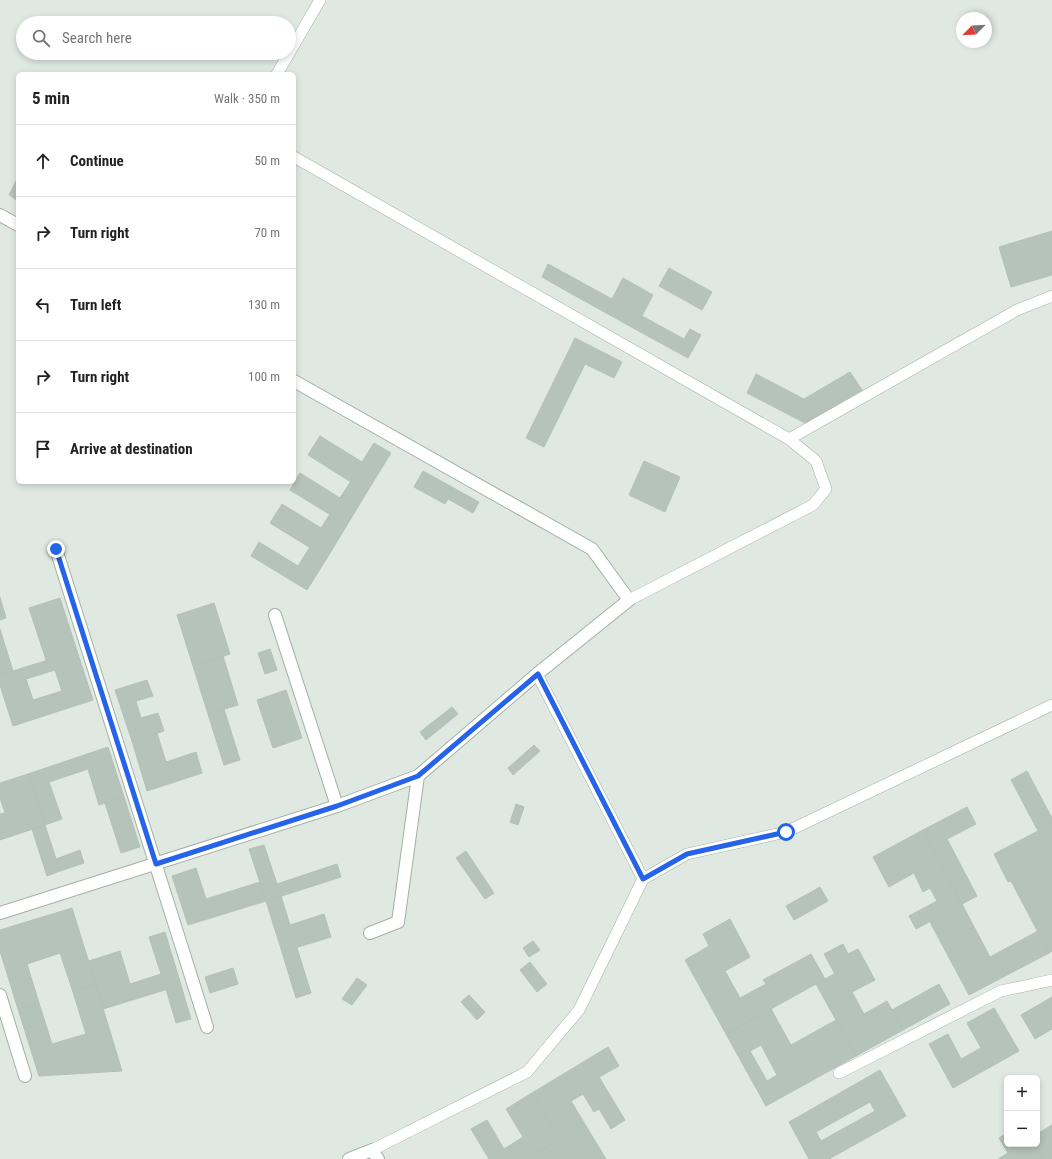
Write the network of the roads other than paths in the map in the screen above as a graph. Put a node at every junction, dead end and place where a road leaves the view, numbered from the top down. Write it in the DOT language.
graph roads {
  1 [pos="320,0"];
  2 [pos="296,41"];
  3 [pos="285,60"];
  4 [pos="278,72"];
  5 [pos="296,158"];
  6 [pos="0,215"];
  7 [pos="16,224"];
  8 [pos="1052,296"];
  9 [pos="296,382"];
  10 [pos="788,439"];
  11 [pos="56,549"];
  12 [pos="629,600"];
  13 [pos="275,615"];
  14 [pos="538,674"];
  15 [pos="1052,705"];
  16 [pos="418,776"];
  17 [pos="337,806"];
  18 [pos="156,864"];
  19 [pos="643,879"];
  20 [pos="0,913"];
  21 [pos="370,933"];
  22 [pos="1052,980"];
  23 [pos="0,995"];
  24 [pos="207,1027"];
  25 [pos="839,1073"];
  26 [pos="25,1076"];
  27 [pos="375,1154"];
  28 [pos="348,1159"];
  1 -- 2 [label="lane"];
  3 -- 4 [label="lane"];
  5 -- 10 [label="lane"];
  6 -- 7 [label="street"];
  8 -- 10 [label="lane"];
  9 -- 12 [label="street"];
  10 -- 12 [label="lane"];
  11 -- 18 [label="street"];
  12 -- 14 [label="street"];
  13 -- 17 [label="street"];
  14 -- 16 [label="street"];
  14 -- 19 [label="lane"];
  15 -- 19 [label="lane"];
  16 -- 17 [label="street"];
  16 -- 21 [label="street"];
  17 -- 18 [label="street"];
  18 -- 20 [label="street"];
  18 -- 24 [label="street"];
  19 -- 27 [label="lane"];
  22 -- 25 [label="lane"];
  23 -- 26 [label="street"];
  27 -- 28 [label="street"];
}
